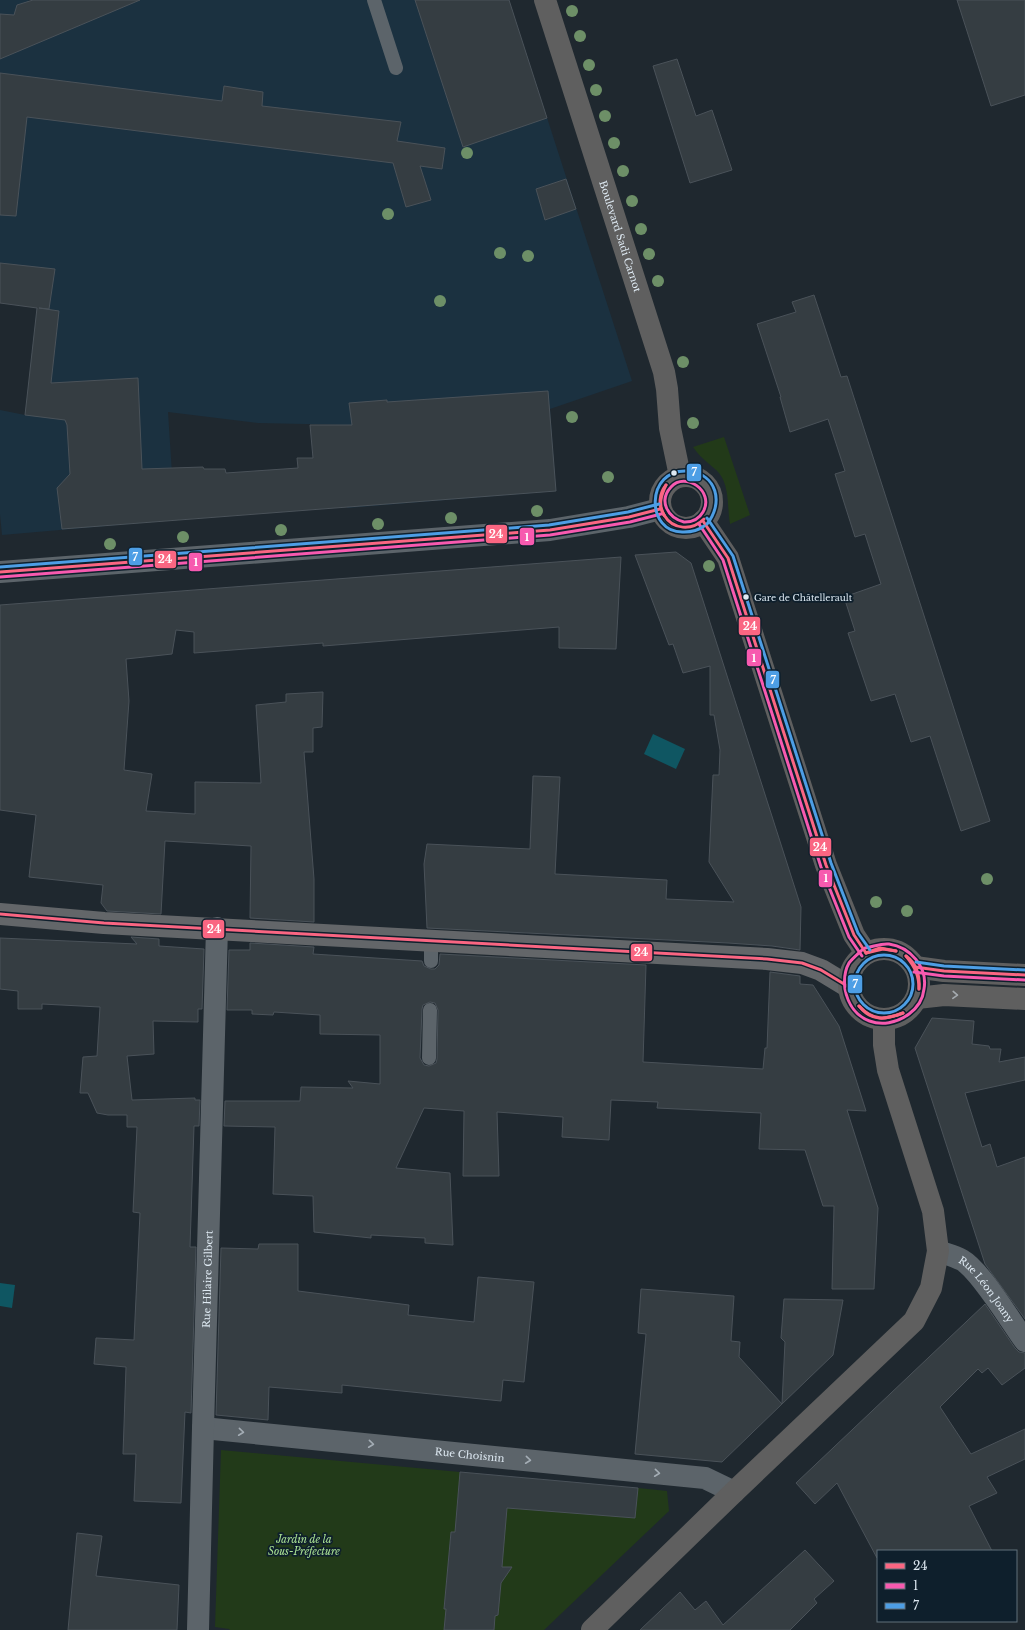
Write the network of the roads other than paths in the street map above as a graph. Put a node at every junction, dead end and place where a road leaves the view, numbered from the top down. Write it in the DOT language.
graph roads {
  1 [pos="374,0"];
  2 [pos="545,0"];
  3 [pos="396,68"];
  4 [pos="680,476"];
  5 [pos="660,509"];
  6 [pos="703,521"];
  7 [pos="0,572"];
  8 [pos="0,914"];
  9 [pos="217,928"];
  10 [pos="866,953"];
  11 [pos="916,967"];
  12 [pos="1025,975"];
  13 [pos="849,987"];
  14 [pos="917,998"];
  15 [pos="1025,999"];
  16 [pos="430,1010"];
  17 [pos="884,1019"];
  18 [pos="429,1058"];
  19 [pos="938,1251"];
  20 [pos="1025,1341"];
  21 [pos="203,1428"];
  22 [pos="734,1492"];
  23 [pos="598,1627"];
  24 [pos="198,1630"];
  1 -- 3 [label="lane"];
  2 -- 4 [label="main road, Boulevard Sadi Carnot"];
  4 -- 5 [label="main road"];
  4 -- 6 [label="main road"];
  5 -- 6 [label="main road"];
  5 -- 7 [label="street"];
  6 -- 10 [label="main road"];
  8 -- 9 [label="main road"];
  9 -- 13 [label="main road"];
  9 -- 21 [label="street, Rue Hilaire Gilbert"];
  10 -- 11 [label="main road"];
  10 -- 13 [label="main road"];
  11 -- 12 [label="main road"];
  11 -- 14 [label="main road"];
  13 -- 17 [label="main road"];
  14 -- 15 [label="main road, one-way"];
  14 -- 17 [label="main road"];
  16 -- 18 [label="lane"];
  17 -- 19 [label="main road"];
  19 -- 20 [label="street, Rue Léon Joany"];
  19 -- 22 [label="main road"];
  21 -- 22 [label="street, Rue Choisnin, one-way"];
  21 -- 24 [label="street, Rue Hilaire Gilbert"];
  22 -- 23 [label="main road"];
}
